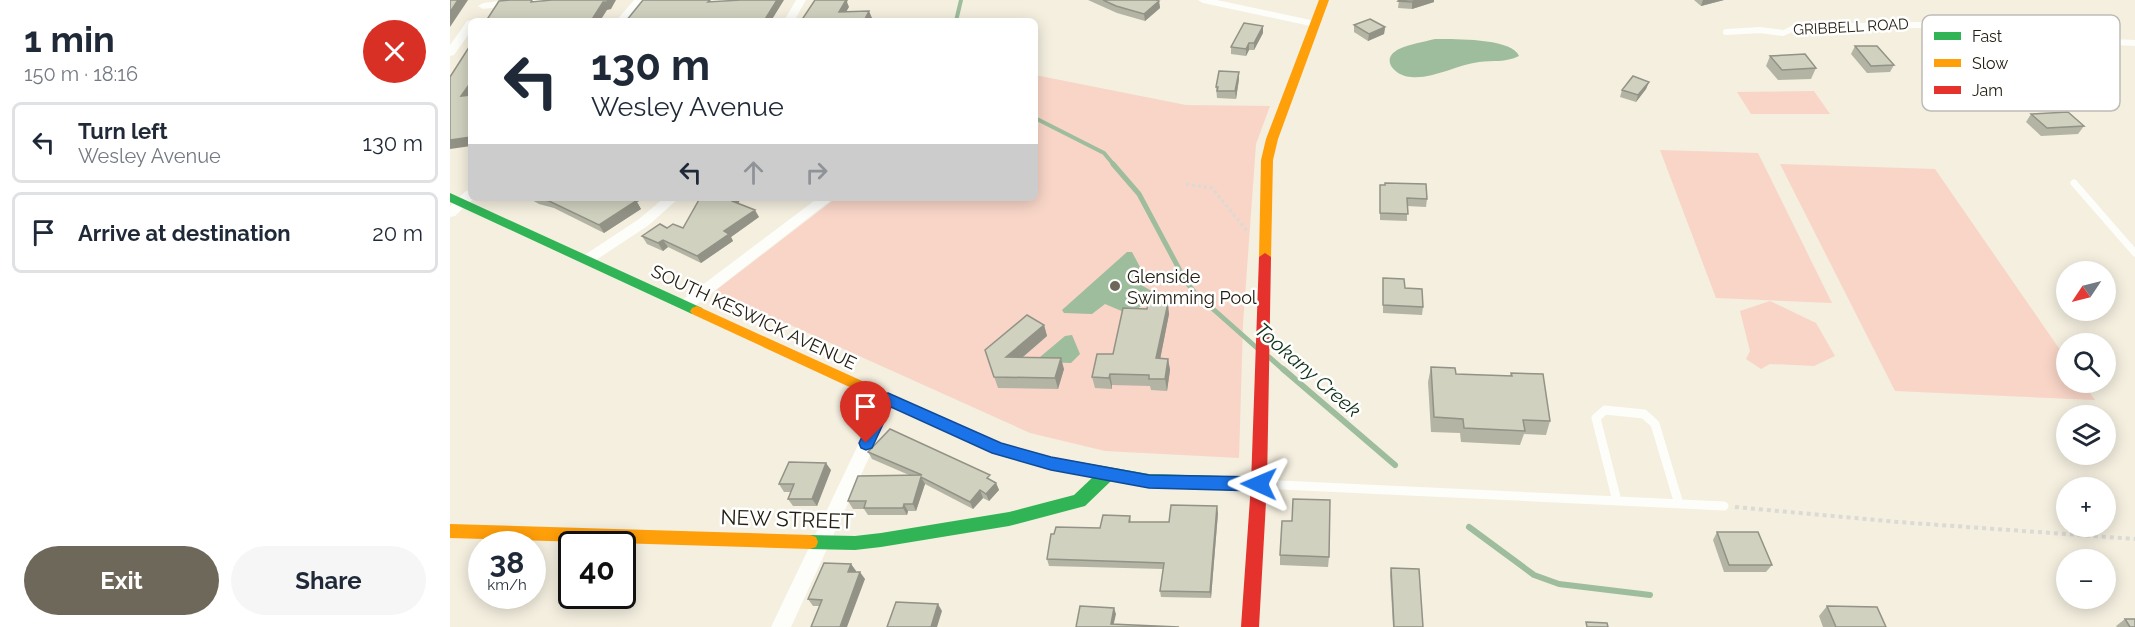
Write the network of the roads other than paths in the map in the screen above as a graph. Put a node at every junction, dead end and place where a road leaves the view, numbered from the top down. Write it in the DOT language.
graph roads {
  1 [pos="537,0"];
  2 [pos="639,0"];
  3 [pos="801,0"];
  4 [pos="1203,0"];
  5 [pos="1324,0"];
  6 [pos="485,3"];
  7 [pos="475,18"];
  8 [pos="624,18"];
  9 [pos="791,18"];
  10 [pos="1315,24"];
  11 [pos="1922,25"];
  12 [pos="468,28"];
  13 [pos="1726,32"];
  14 [pos="1783,33"];
  15 [pos="2120,42"];
  16 [pos="2135,43"];
  17 [pos="450,53"];
  18 [pos="2074,183"];
  19 [pos="450,197"];
  20 [pos="467,198"];
  21 [pos="473,201"];
  22 [pos="668,201"];
  23 [pos="823,201"];
  24 [pos="450,213"];
  25 [pos="2135,253"];
  26 [pos="588,259"];
  27 [pos="686,305"];
  28 [pos="888,399"];
  29 [pos="1108,473"];
  30 [pos="1259,484"];
  31 [pos="1617,501"];
  32 [pos="1679,504"];
  33 [pos="1724,506"];
  34 [pos="450,531"];
  35 [pos="820,541"];
  36 [pos="781,627"];
  37 [pos="1250,627"];
  1 -- 6 [label="street"];
  2 -- 8 [label="street"];
  3 -- 9 [label="street"];
  4 -- 10 [label="street"];
  5 -- 10 [label="street"];
  6 -- 7 [label="street"];
  10 -- 30 [label="street"];
  11 -- 14 [label="street, GRIBBELL ROAD"];
  12 -- 17 [label="street"];
  13 -- 14 [label="lane"];
  15 -- 16 [label="street, GRIBBELL ROAD"];
  18 -- 25 [label="lane"];
  19 -- 20 [label="street, SOUTH KESWICK AVENUE"];
  20 -- 24 [label="street"];
  21 -- 26 [label="street, SOUTH KESWICK AVENUE"];
  22 -- 26 [label="street"];
  23 -- 27 [label="street"];
  26 -- 27 [label="street, SOUTH KESWICK AVENUE"];
  27 -- 28 [label="street, SOUTH KESWICK AVENUE"];
  28 -- 29 [label="street, SOUTH KESWICK AVENUE"];
  28 -- 35 [label="street"];
  29 -- 30 [label="street, SOUTH KESWICK AVENUE"];
  29 -- 35 [label="street, NEW STREET"];
  30 -- 31 [label="lane"];
  30 -- 37 [label="street"];
  31 -- 32 [label="lane"];
  31 -- 32 [label="lane"];
  32 -- 33 [label="lane"];
  34 -- 35 [label="street, NEW STREET"];
  35 -- 36 [label="street"];
}
